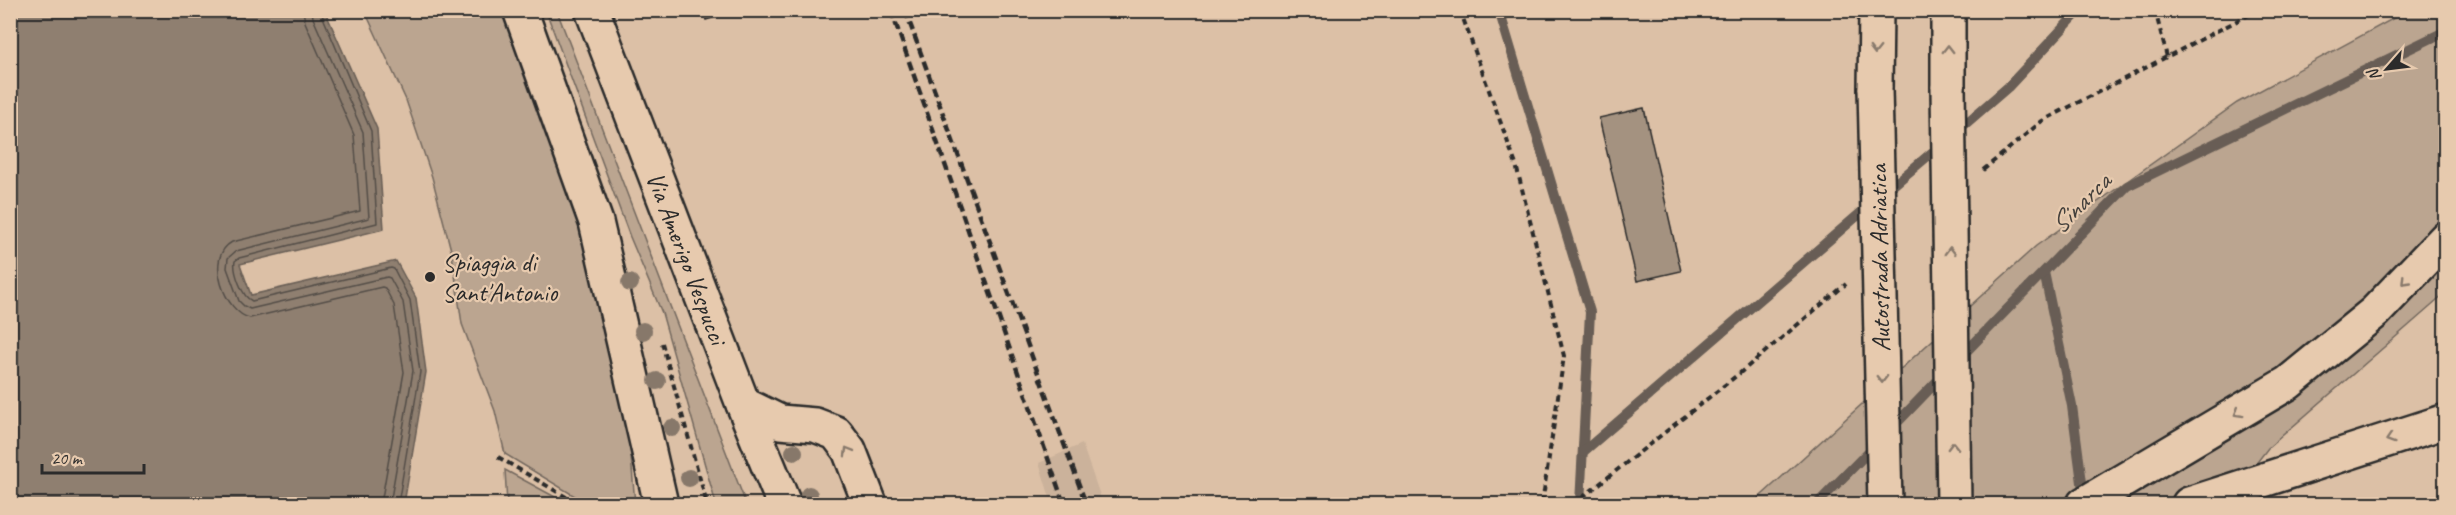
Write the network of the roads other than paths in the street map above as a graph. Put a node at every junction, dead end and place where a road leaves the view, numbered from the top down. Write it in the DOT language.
graph roads {
  1 [pos="520,10"];
  2 [pos="592,10"];
  3 [pos="1876,10"];
  4 [pos="1948,10"];
  5 [pos="2445,238"];
  6 [pos="743,404"];
  7 [pos="2445,421"];
  8 [pos="661,504"];
  9 [pos="784,504"];
  10 [pos="870,504"];
  11 [pos="1885,504"];
  12 [pos="1954,504"];
  13 [pos="2084,504"];
  14 [pos="2189,504"];
  1 -- 8 [label="main road"];
  2 -- 6 [label="main road, Via Amerigo Vespucci"];
  3 -- 11 [label="main road, Autostrada Adriatica, one-way, bridge"];
  12 -- 4 [label="main road, one-way, bridge"];
  5 -- 13 [label="main road, one-way"];
  6 -- 9 [label="main road, Via Amerigo Vespucci"];
  10 -- 6 [label="main road, one-way"];
  7 -- 14 [label="main road, one-way"];
}
